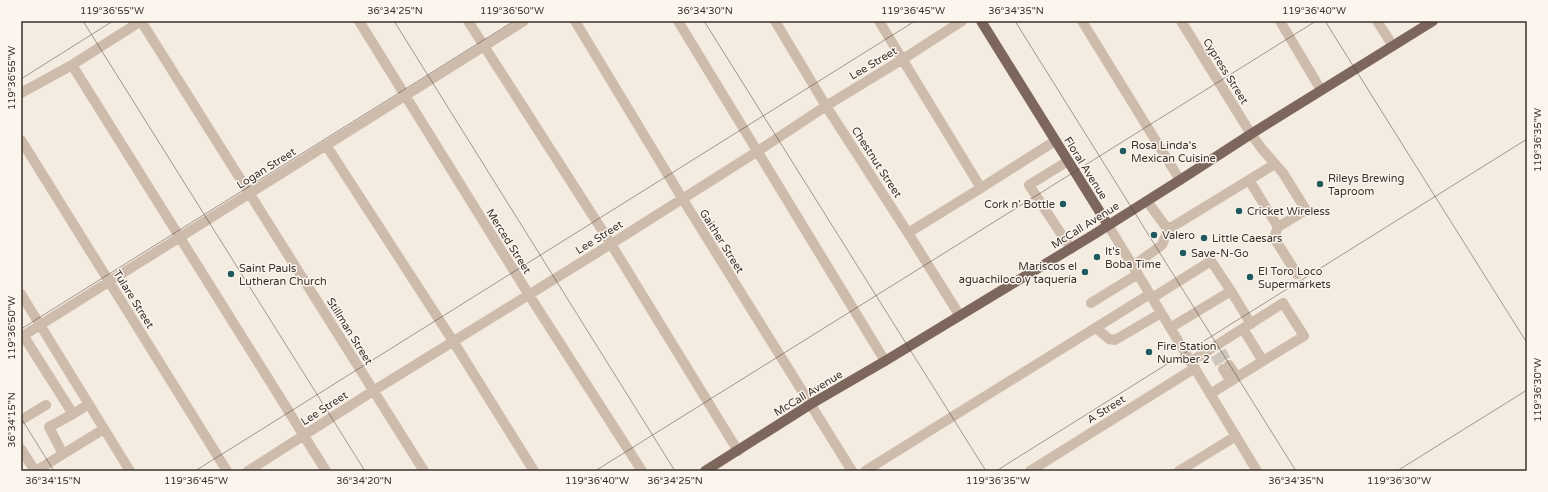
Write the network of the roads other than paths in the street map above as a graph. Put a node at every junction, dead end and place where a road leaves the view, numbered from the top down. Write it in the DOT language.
graph roads {
  1 [pos="141,21"];
  2 [pos="360,21"];
  3 [pos="468,21"];
  4 [pos="524,21"];
  5 [pos="575,21"];
  6 [pos="678,21"];
  7 [pos="775,21"];
  8 [pos="879,21"];
  9 [pos="962,21"];
  10 [pos="981,21"];
  11 [pos="1082,21"];
  12 [pos="1181,21"];
  13 [pos="1280,21"];
  14 [pos="1377,21"];
  15 [pos="1433,21"];
  16 [pos="484,46"];
  17 [pos="1393,46"];
  18 [pos="903,59"];
  19 [pos="72,65"];
  20 [pos="1321,90"];
  21 [pos="21,93"];
  22 [pos="406,96"];
  23 [pos="826,106"];
  24 [pos="1251,134"];
  25 [pos="21,140"];
  26 [pos="1055,141"];
  27 [pos="326,145"];
  28 [pos="758,151"];
  29 [pos="1068,161"];
  30 [pos="1271,166"];
  31 [pos="1180,180"];
  32 [pos="1249,180"];
  33 [pos="981,188"];
  34 [pos="249,193"];
  35 [pos="682,198"];
  36 [pos="1147,201"];
  37 [pos="1108,225"];
  38 [pos="1169,227"];
  39 [pos="1278,228"];
  40 [pos="908,233"];
  41 [pos="179,237"];
  42 [pos="611,244"];
  43 [pos="1070,249"];
  44 [pos="1135,270"];
  45 [pos="1297,274"];
  46 [pos="109,281"];
  47 [pos="1231,291"];
  48 [pos="21,294"];
  49 [pos="529,295"];
  50 [pos="1151,296"];
  51 [pos="1091,303"];
  52 [pos="1161,313"];
  53 [pos="960,316"];
  54 [pos="40,325"];
  55 [pos="1247,326"];
  56 [pos="1096,328"];
  57 [pos="1170,328"];
  58 [pos="22,336"];
  59 [pos="453,340"];
  60 [pos="885,361"];
  61 [pos="1263,361"];
  62 [pos="1193,365"];
  63 [pos="1226,367"];
  64 [pos="1234,379"];
  65 [pos="373,391"];
  66 [pos="1210,394"];
  67 [pos="89,404"];
  68 [pos="811,404"];
  69 [pos="46,405"];
  70 [pos="73,414"];
  71 [pos="21,420"];
  72 [pos="104,429"];
  73 [pos="304,436"];
  74 [pos="1236,436"];
  75 [pos="738,451"];
  76 [pos="22,453"];
  77 [pos="63,454"];
  78 [pos="36,471"];
  79 [pos="130,471"];
  80 [pos="227,471"];
  81 [pos="248,471"];
  82 [pos="326,471"];
  83 [pos="424,471"];
  84 [pos="534,471"];
  85 [pos="642,471"];
  86 [pos="705,471"];
  87 [pos="852,471"];
  88 [pos="865,471"];
  89 [pos="1030,471"];
  90 [pos="1179,471"];
  91 [pos="1257,471"];
  1 -- 19 [label="street"];
  1 -- 34 [label="street, Stillman Street"];
  2 -- 22 [label="street, Merced Street"];
  3 -- 16 [label="street"];
  4 -- 16 [label="street, Logan Street"];
  5 -- 35 [label="street, Gaither Street"];
  6 -- 28 [label="street"];
  7 -- 23 [label="street, Chestnut Street"];
  8 -- 18 [label="street"];
  9 -- 18 [label="street, Lee Street"];
  10 -- 26 [label="main road, Floral Avenue"];
  11 -- 31 [label="street"];
  12 -- 24 [label="street, Cypress Street"];
  13 -- 20 [label="street"];
  14 -- 17 [label="street"];
  15 -- 17 [label="main road, McCall Avenue"];
  16 -- 22 [label="street, Logan Street"];
  16 -- 42 [label="street"];
  17 -- 20 [label="main road, McCall Avenue"];
  18 -- 23 [label="street, Lee Street"];
  18 -- 33 [label="street"];
  19 -- 21 [label="street"];
  19 -- 41 [label="street"];
  20 -- 24 [label="main road, McCall Avenue"];
  22 -- 27 [label="street, Logan Street"];
  22 -- 49 [label="street, Merced Street"];
  23 -- 28 [label="street, Lee Street"];
  23 -- 40 [label="street, Chestnut Street"];
  24 -- 30 [label="street, Cypress Street"];
  24 -- 31 [label="main road, McCall Avenue"];
  25 -- 46 [label="street, Tulare Street"];
  26 -- 29 [label="main road, Floral Avenue"];
  26 -- 33 [label="street"];
  27 -- 34 [label="street, Logan Street"];
  27 -- 59 [label="street"];
  28 -- 35 [label="street, Lee Street"];
  28 -- 60 [label="street"];
  29 -- 37 [label="main road, Floral Avenue"];
  29 -- 43 [label="street"];
  30 -- 32 [label="street"];
  30 -- 39 [label="street, Cypress Street"];
  31 -- 36 [label="main road, McCall Avenue"];
  32 -- 38 [label="street"];
  32 -- 39 [label="street"];
  33 -- 40 [label="street"];
  34 -- 41 [label="street, Logan Street"];
  34 -- 65 [label="street, Stillman Street"];
  35 -- 42 [label="street, Lee Street"];
  35 -- 68 [label="street, Gaither Street"];
  36 -- 37 [label="main road, McCall Avenue"];
  36 -- 38 [label="street"];
  37 -- 43 [label="main road, McCall Avenue"];
  37 -- 44 [label="street, Floral Avenue"];
  38 -- 44 [label="street"];
  39 -- 45 [label="street"];
  40 -- 53 [label="street, Chestnut Street"];
  41 -- 46 [label="street, Logan Street"];
  41 -- 73 [label="street"];
  42 -- 49 [label="street, Lee Street"];
  42 -- 75 [label="street"];
  43 -- 53 [label="main road, McCall Avenue"];
  44 -- 50 [label="street, Floral Avenue"];
  44 -- 51 [label="street"];
  46 -- 54 [label="street, Logan Street"];
  46 -- 80 [label="street, Tulare Street"];
  47 -- 50 [label="street"];
  47 -- 55 [label="street"];
  47 -- 57 [label="street"];
  48 -- 54 [label="street"];
  49 -- 59 [label="street, Lee Street"];
  49 -- 85 [label="street, Merced Street"];
  50 -- 52 [label="street, Floral Avenue"];
  50 -- 56 [label="street"];
  52 -- 56 [label="street"];
  52 -- 57 [label="street, Floral Avenue"];
  53 -- 60 [label="main road, McCall Avenue"];
  54 -- 58 [label="street, Logan Street"];
  54 -- 67 [label="street"];
  55 -- 61 [label="street"];
  55 -- 61 [label="street, A Street"];
  55 -- 62 [label="street, A Street"];
  56 -- 88 [label="street"];
  57 -- 62 [label="street, Floral Avenue"];
  58 -- 70 [label="street"];
  59 -- 65 [label="street, Lee Street"];
  59 -- 84 [label="street"];
  60 -- 68 [label="main road, McCall Avenue"];
  61 -- 64 [label="street"];
  62 -- 66 [label="street, Floral Avenue"];
  62 -- 89 [label="street, A Street"];
  63 -- 64 [label="street"];
  64 -- 66 [label="street"];
  65 -- 73 [label="street, Lee Street"];
  65 -- 83 [label="street, Stillman Street"];
  66 -- 74 [label="street, Floral Avenue"];
  67 -- 70 [label="street"];
  67 -- 72 [label="street"];
  68 -- 75 [label="main road, McCall Avenue"];
  68 -- 87 [label="street, Gaither Street"];
  69 -- 71 [label="street"];
  70 -- 77 [label="street"];
  72 -- 77 [label="street"];
  72 -- 79 [label="street"];
  73 -- 81 [label="street, Lee Street"];
  73 -- 82 [label="street"];
  74 -- 90 [label="street"];
  74 -- 91 [label="street, Floral Avenue"];
  75 -- 86 [label="main road, McCall Avenue"];
  76 -- 78 [label="street"];
  77 -- 78 [label="street"];
}
